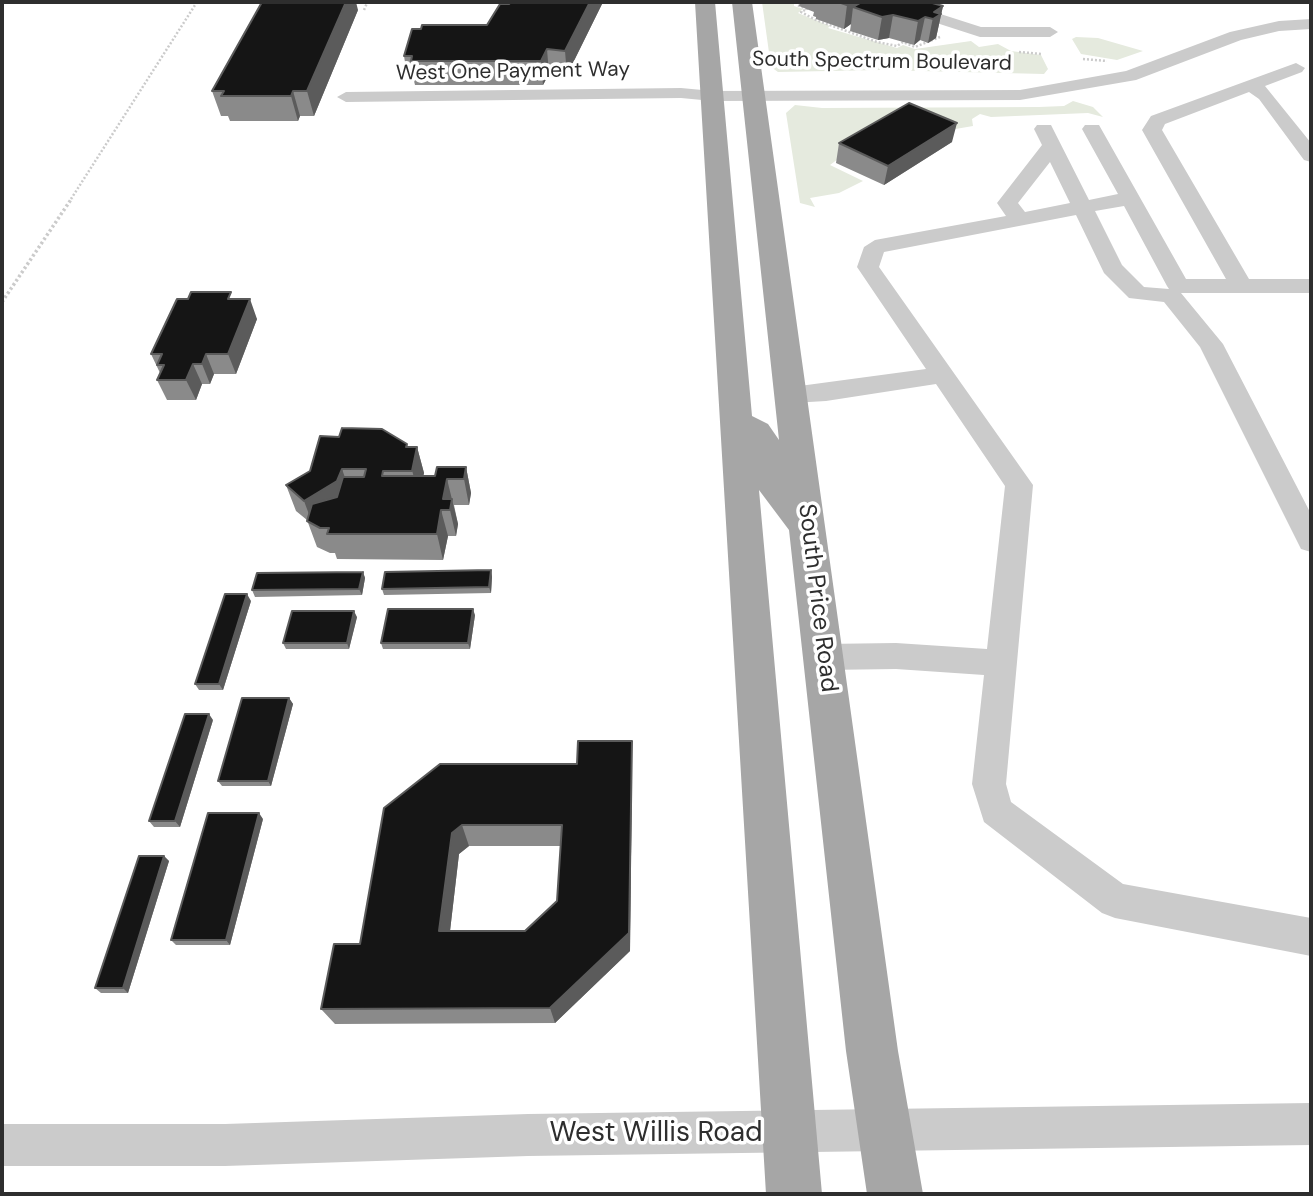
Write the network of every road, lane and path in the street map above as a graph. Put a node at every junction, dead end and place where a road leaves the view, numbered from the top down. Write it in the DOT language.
graph roads {
  1 [pos="197,2"];
  2 [pos="367,2"];
  3 [pos="705,2"];
  4 [pos="742,2"];
  5 [pos="797,2"];
  6 [pos="887,2"];
  7 [pos="364,10"];
  8 [pos="857,23"];
  9 [pos="1311,24"];
  10 [pos="845,30"];
  11 [pos="948,32"];
  12 [pos="1051,32"];
  13 [pos="1011,50"];
  14 [pos="1042,54"];
  15 [pos="1083,59"];
  16 [pos="1110,63"];
  17 [pos="1296,68"];
  18 [pos="1252,85"];
  19 [pos="713,90"];
  20 [pos="754,90"];
  21 [pos="346,97"];
  22 [pos="1092,129"];
  23 [pos="1311,156"];
  24 [pos="1131,198"];
  25 [pos="1083,208"];
  26 [pos="1021,220"];
  27 [pos="1311,286"];
  28 [pos="1242,287"];
  29 [pos="1174,291"];
  30 [pos="2,302"];
  31 [pos="727,303"];
  32 [pos="942,375"];
  33 [pos="792,395"];
  34 [pos="735,422"];
  35 [pos="807,527"];
  36 [pos="1311,541"];
  37 [pos="824,657"];
  38 [pos="1001,663"];
  39 [pos="1311,937"];
  40 [pos="1311,1124"];
  41 [pos="883,1132"];
  42 [pos="788,1133"];
  43 [pos="2,1145"];
  44 [pos="794,1194"];
  45 [pos="895,1194"];
  1 -- 30 [label="path"];
  2 -- 7 [label="path"];
  3 -- 19 [label="main road"];
  4 -- 20 [label="main road, South Price Road"];
  5 -- 10 [label="path"];
  6 -- 12 [label="street"];
  8 -- 10 [label="path"];
  9 -- 20 [label="street, South Spectrum Boulevard"];
  10 -- 11 [label="path"];
  13 -- 14 [label="path"];
  15 -- 16 [label="path"];
  17 -- 18 [label="street"];
  18 -- 23 [label="street"];
  18 -- 28 [label="street"];
  19 -- 20 [label="street, South Spectrum Boulevard"];
  19 -- 21 [label="street, West One Payment Way"];
  19 -- 31 [label="main road"];
  20 -- 33 [label="main road, South Price Road"];
  22 -- 24 [label="street"];
  24 -- 25 [label="street"];
  24 -- 29 [label="street"];
  25 -- 26 [label="street"];
  25 -- 26 [label="street"];
  25 -- 29 [label="street"];
  26 -- 32 [label="street"];
  27 -- 28 [label="street"];
  28 -- 29 [label="street"];
  29 -- 36 [label="street"];
  31 -- 33 [label="main road"];
  31 -- 34 [label="main road"];
  32 -- 33 [label="street"];
  32 -- 38 [label="street"];
  33 -- 35 [label="main road, South Price Road"];
  34 -- 35 [label="main road"];
  34 -- 42 [label="main road"];
  35 -- 37 [label="main road, South Price Road"];
  37 -- 38 [label="street"];
  37 -- 41 [label="main road, South Price Road"];
  38 -- 39 [label="street"];
  40 -- 41 [label="street, West Willis Road"];
  41 -- 42 [label="street, West Willis Road"];
  41 -- 45 [label="main road, South Price Road"];
  42 -- 43 [label="street, West Willis Road"];
  42 -- 44 [label="main road"];
}
